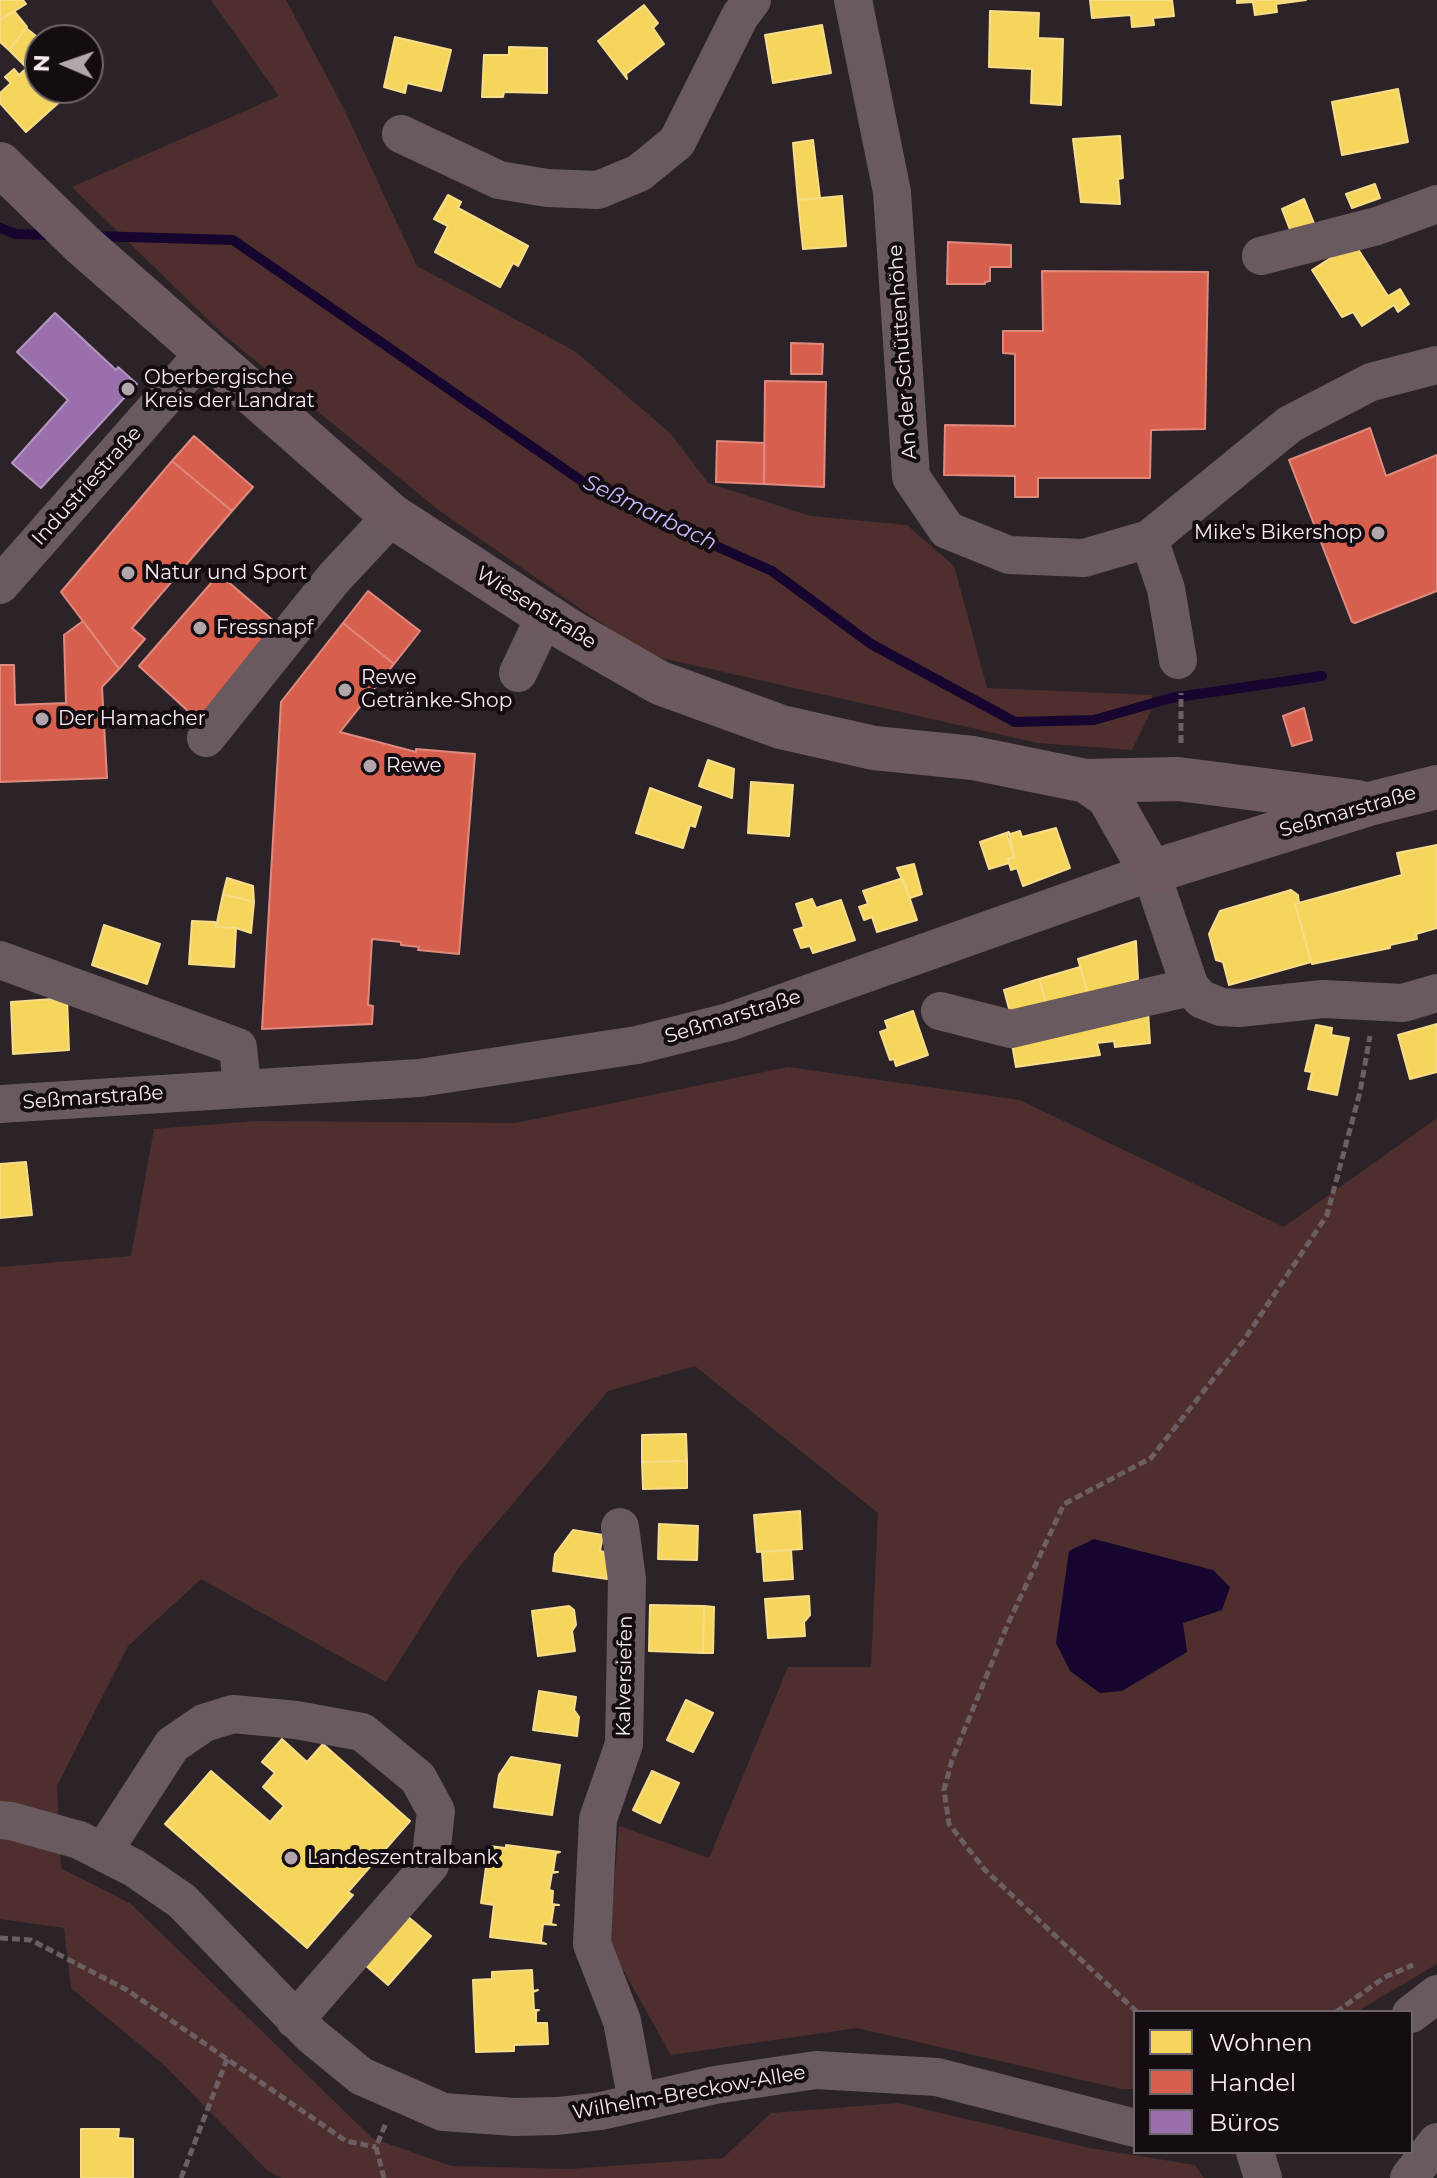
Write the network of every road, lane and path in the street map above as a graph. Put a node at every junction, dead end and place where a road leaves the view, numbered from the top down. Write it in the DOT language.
graph roads {
  1 [pos="752,0"];
  2 [pos="853,0"];
  3 [pos="401,134"];
  4 [pos="12,176"];
  5 [pos="1437,204"];
  6 [pos="1261,256"];
  7 [pos="206,351"];
  8 [pos="1437,365"];
  9 [pos="392,516"];
  10 [pos="1149,539"];
  11 [pos="0,585"];
  12 [pos="546,614"];
  13 [pos="1178,660"];
  14 [pos="518,673"];
  15 [pos="206,738"];
  16 [pos="1086,781"];
  17 [pos="1437,787"];
  18 [pos="1369,804"];
  19 [pos="1151,872"];
  20 [pos="0,960"];
  21 [pos="1190,987"];
  22 [pos="1437,993"];
  23 [pos="1375,1004"];
  24 [pos="940,1011"];
  25 [pos="242,1087"];
  26 [pos="0,1104"];
  27 [pos="620,1527"];
  28 [pos="0,1820"];
  29 [pos="103,1852"];
  30 [pos="0,1938"];
  31 [pos="1437,1994"];
  32 [pos="1135,2010"];
  33 [pos="1413,2012"];
  34 [pos="295,2020"];
  35 [pos="227,2059"];
  36 [pos="398,2092"];
  37 [pos="637,2102"];
  38 [pos="1133,2127"];
  39 [pos="1437,2142"];
  40 [pos="376,2147"];
  41 [pos="1256,2154"];
  42 [pos="181,2178"];
  43 [pos="384,2178"];
  44 [pos="1263,2178"];
  45 [pos="1409,2178"];
  1 -- 3 [label="street"];
  2 -- 10 [label="street, An der Schüttenhöhe"];
  4 -- 7 [label="main road, Wiesenstraße"];
  5 -- 6 [label="street"];
  7 -- 9 [label="main road, Wiesenstraße"];
  7 -- 11 [label="street, Industriestraße"];
  8 -- 10 [label="street, An der Schüttenhöhe"];
  9 -- 12 [label="main road, Wiesenstraße"];
  9 -- 15 [label="street"];
  10 -- 13 [label="street"];
  12 -- 14 [label="street"];
  12 -- 16 [label="main road, Wiesenstraße"];
  16 -- 18 [label="main road, Wiesenstraße"];
  16 -- 19 [label="main road"];
  17 -- 18 [label="main road, Seßmarstraße"];
  18 -- 19 [label="main road, Seßmarstraße"];
  19 -- 21 [label="street"];
  19 -- 25 [label="street, Seßmarstraße"];
  20 -- 25 [label="street"];
  21 -- 23 [label="street"];
  21 -- 24 [label="street"];
  22 -- 23 [label="street"];
  23 -- 32 [label="path"];
  25 -- 26 [label="street, Seßmarstraße"];
  27 -- 37 [label="street, Kalversiefen"];
  28 -- 29 [label="street, Wilhelm-Breckow-Allee"];
  29 -- 34 [label="street, Wilhelm-Breckow-Allee"];
  29 -- 34 [label="street"];
  30 -- 35 [label="path"];
  31 -- 33 [label="street"];
  34 -- 36 [label="street, Wilhelm-Breckow-Allee"];
  35 -- 40 [label="path"];
  35 -- 42 [label="path"];
  36 -- 37 [label="street, Wilhelm-Breckow-Allee"];
  36 -- 40 [label="path"];
  37 -- 38 [label="street, Wilhelm-Breckow-Allee"];
  39 -- 45 [label="street"];
  40 -- 43 [label="path"];
  41 -- 44 [label="street"];
}
